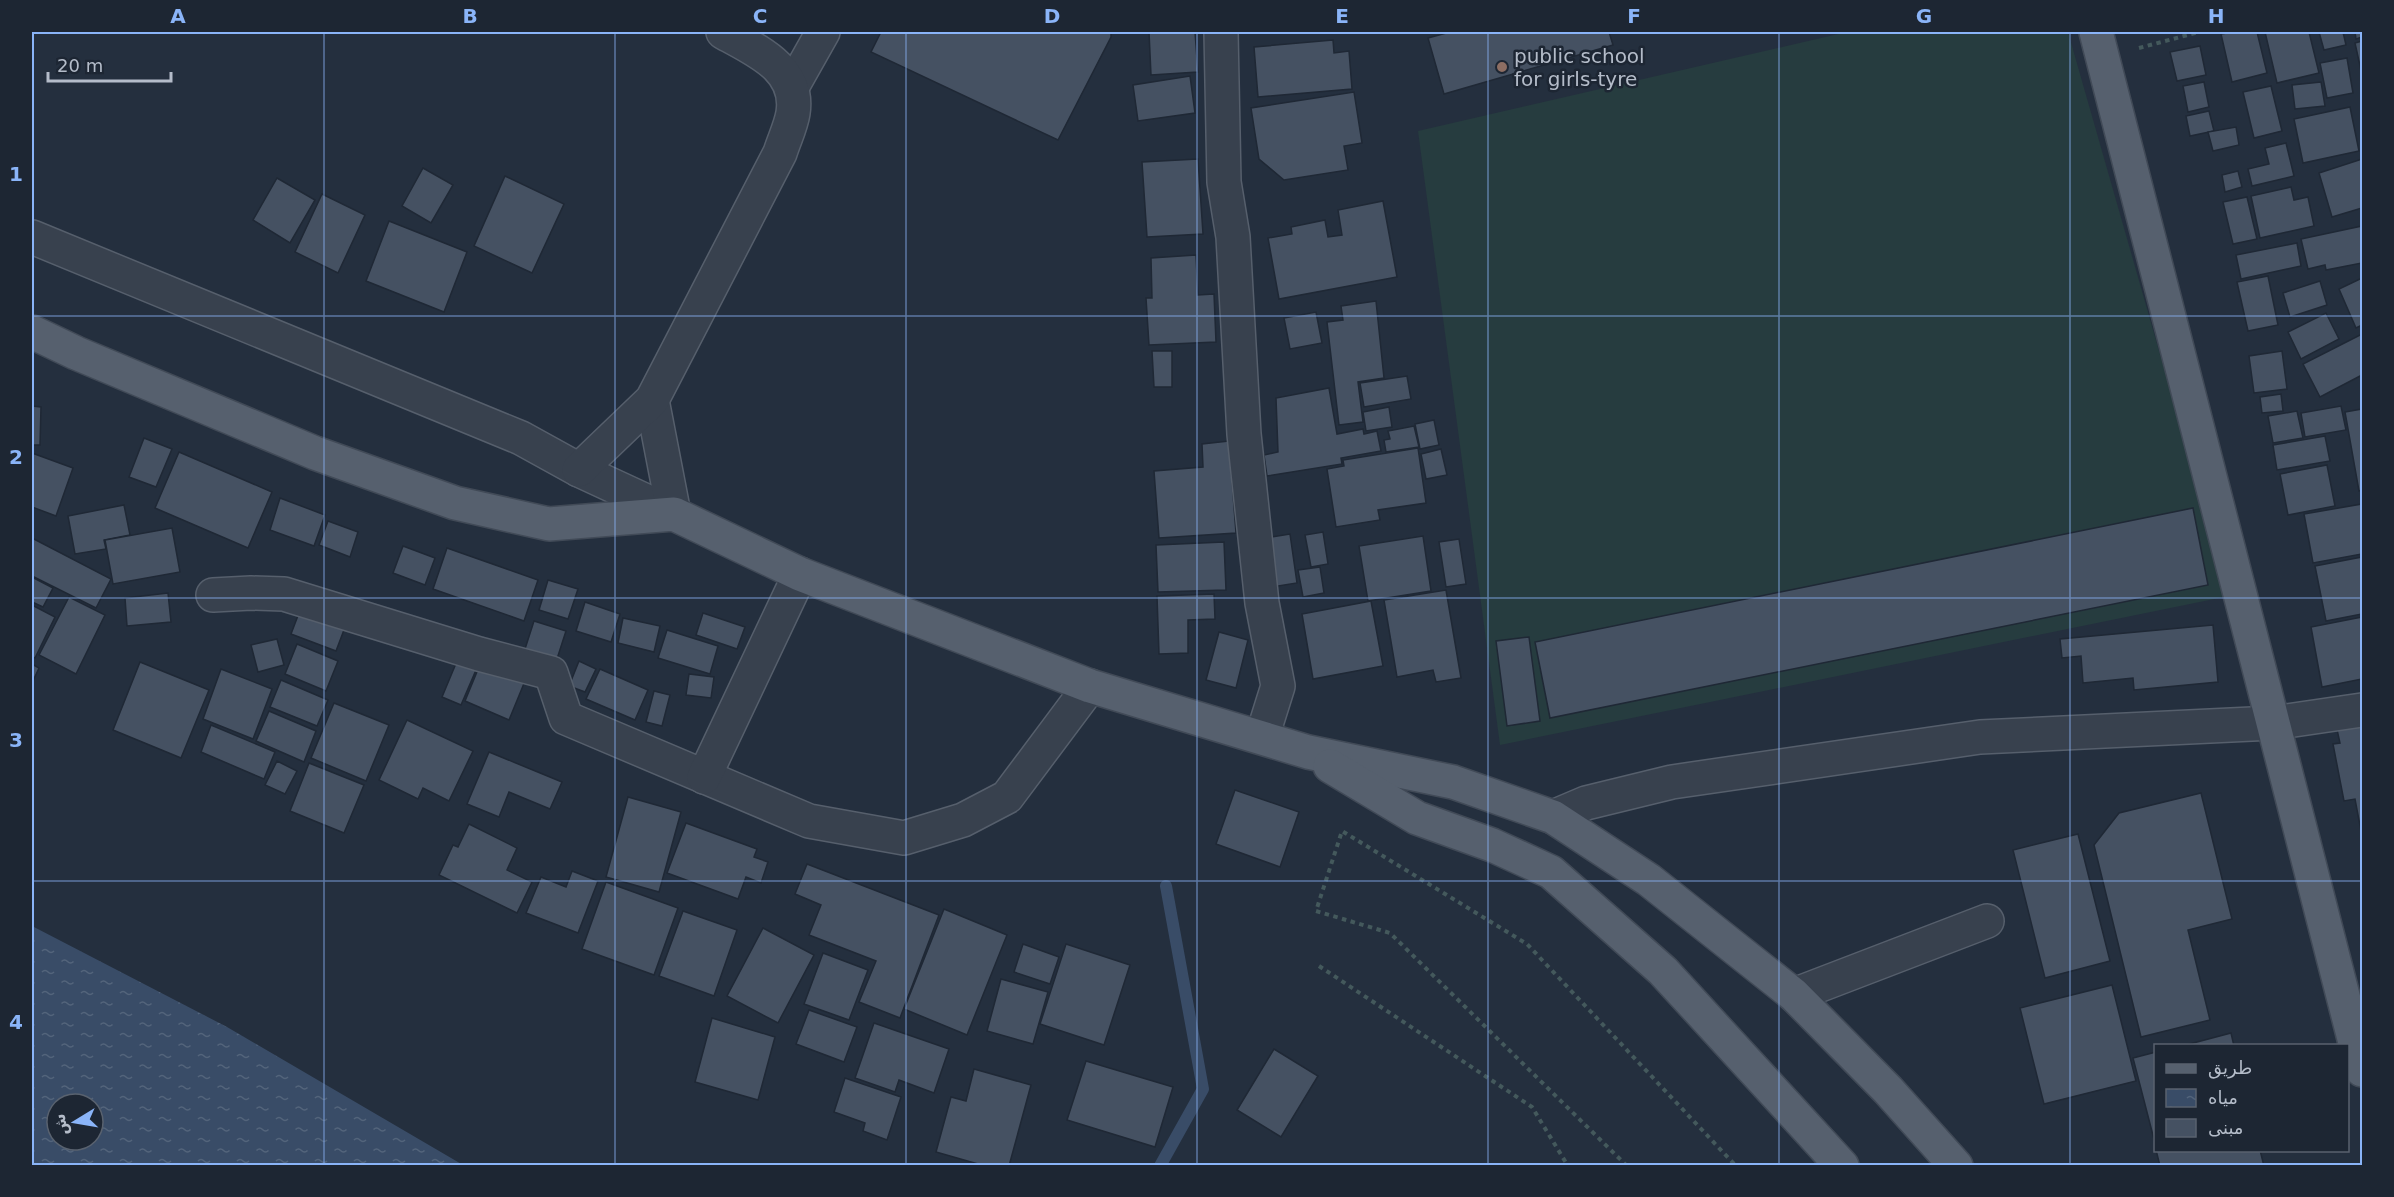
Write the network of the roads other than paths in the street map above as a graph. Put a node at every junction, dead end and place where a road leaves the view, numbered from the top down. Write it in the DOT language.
graph roads {
  1 [pos="723,32"];
  2 [pos="823,32"];
  3 [pos="1221,32"];
  4 [pos="2099,45"];
  5 [pos="792,87"];
  6 [pos="32,237"];
  7 [pos="32,332"];
  8 [pos="652,400"];
  9 [pos="579,470"];
  10 [pos="674,514"];
  11 [pos="800,574"];
  12 [pos="213,595"];
  13 [pos="1090,686"];
  14 [pos="2362,710"];
  15 [pos="2274,723"];
  16 [pos="1262,737"];
  17 [pos="1308,752"];
  18 [pos="704,777"];
  19 [pos="1553,818"];
  20 [pos="1987,921"];
  21 [pos="1794,995"];
  22 [pos="2362,1070"];
  23 [pos="1842,1166"];
  24 [pos="1956,1166"];
  1 -- 5 [label="street"];
  2 -- 5 [label="street"];
  3 -- 16 [label="street"];
  4 -- 15 [label="main road"];
  5 -- 8 [label="street"];
  6 -- 9 [label="street"];
  7 -- 10 [label="main road"];
  8 -- 9 [label="street"];
  8 -- 10 [label="street"];
  9 -- 10 [label="street"];
  10 -- 11 [label="main road"];
  11 -- 13 [label="main road"];
  11 -- 18 [label="street"];
  12 -- 18 [label="street"];
  13 -- 16 [label="main road"];
  13 -- 18 [label="street"];
  14 -- 15 [label="street"];
  15 -- 19 [label="street"];
  15 -- 22 [label="main road"];
  16 -- 17 [label="main road"];
  17 -- 19 [label="main road"];
  17 -- 23 [label="main road"];
  19 -- 21 [label="main road"];
  20 -- 21 [label="street"];
  21 -- 24 [label="main road"];
}
